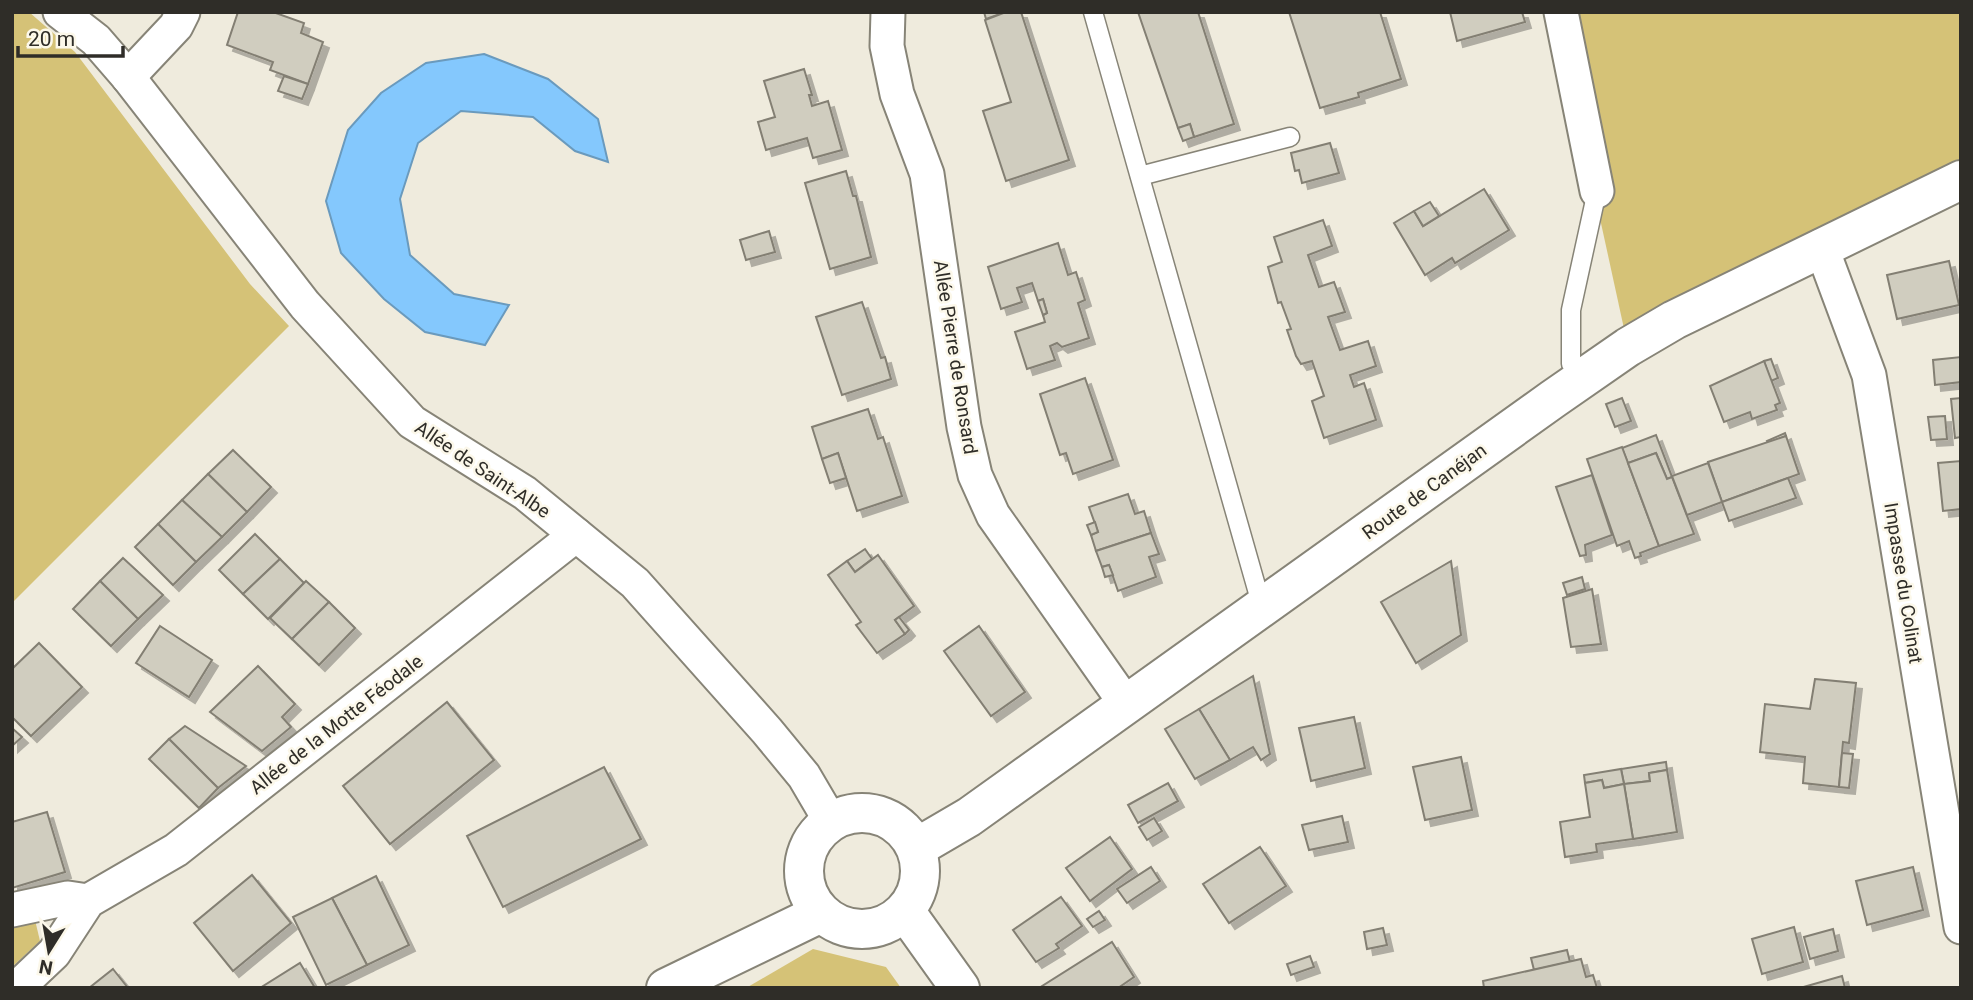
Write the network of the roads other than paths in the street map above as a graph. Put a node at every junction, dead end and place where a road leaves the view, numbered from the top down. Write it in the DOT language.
graph roads {
  1 [pos="60,12"];
  2 [pos="183,12"];
  3 [pos="888,12"];
  4 [pos="1093,12"];
  5 [pos="1561,12"];
  6 [pos="128,78"];
  7 [pos="1290,138"];
  8 [pos="1140,176"];
  9 [pos="1961,180"];
  10 [pos="1597,191"];
  11 [pos="1821,246"];
  12 [pos="1571,364"];
  13 [pos="576,535"];
  14 [pos="1262,607"];
  15 [pos="1126,704"];
  16 [pos="831,822"];
  17 [pos="916,848"];
  18 [pos="88,901"];
  19 [pos="12,910"];
  20 [pos="905,911"];
  21 [pos="821,913"];
  22 [pos="1961,927"];
  23 [pos="18,988"];
  24 [pos="666,988"];
  25 [pos="960,988"];
  1 -- 6 [label="street, Allée de Saint-Albe"];
  2 -- 6 [label="street"];
  3 -- 15 [label="street, Allée Pierre de Ronsard"];
  4 -- 8 [label="lane"];
  5 -- 10 [label="street"];
  6 -- 13 [label="street, Allée de Saint-Albe"];
  7 -- 8 [label="lane"];
  8 -- 14 [label="lane"];
  9 -- 11 [label="street, Route de Canéjan"];
  10 -- 12 [label="lane"];
  11 -- 14 [label="street, Route de Canéjan"];
  11 -- 22 [label="street, Impasse du Colinat"];
  13 -- 16 [label="street, Allée de Saint-Albe"];
  13 -- 18 [label="street, Allée de la Motte Féodale"];
  14 -- 15 [label="street, Route de Canéjan"];
  15 -- 17 [label="street, Route de Canéjan"];
  16 -- 17 [label="street"];
  16 -- 21 [label="street"];
  17 -- 20 [label="street"];
  18 -- 19 [label="street, Allée de la Motte Féodale"];
  18 -- 23 [label="street, Allée de la Motte Féodale"];
  20 -- 21 [label="street"];
  20 -- 25 [label="street"];
  21 -- 24 [label="street"];
}
